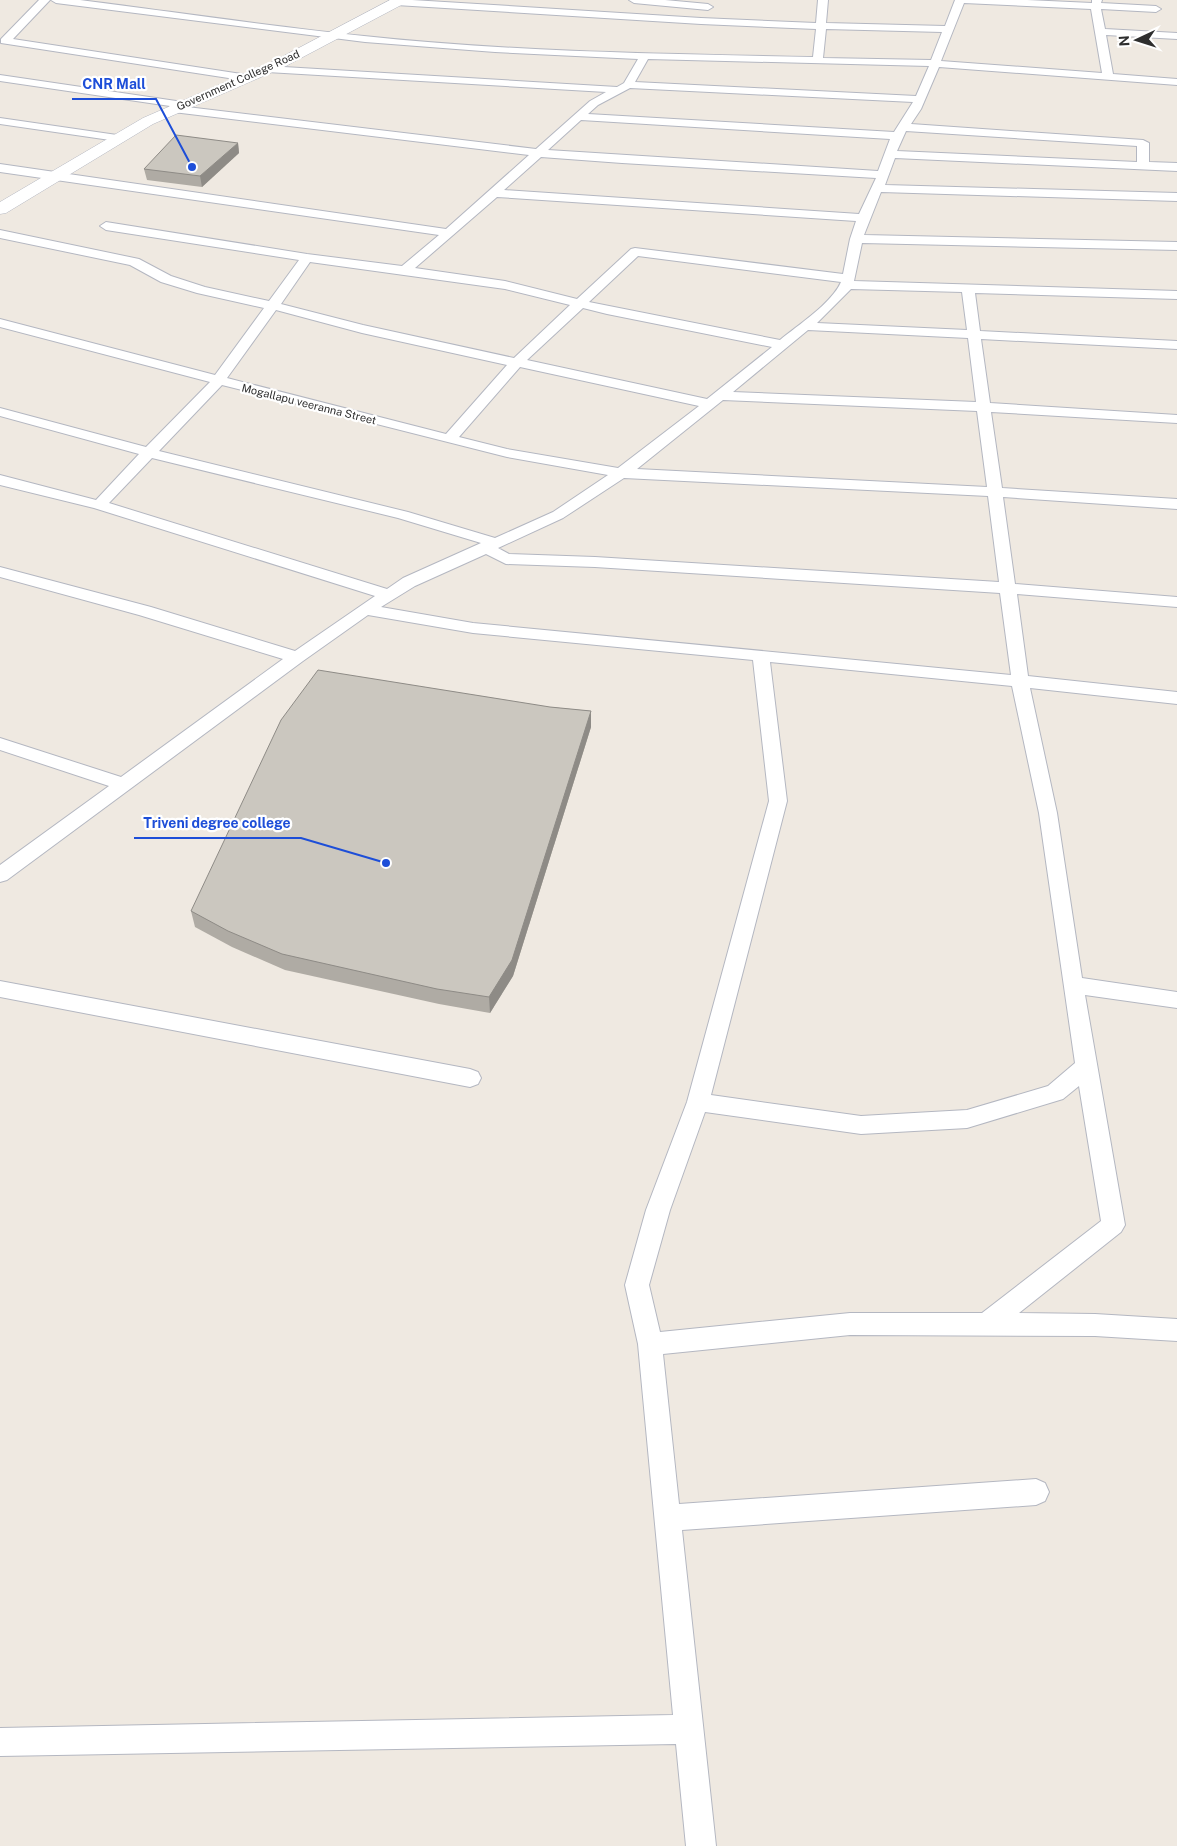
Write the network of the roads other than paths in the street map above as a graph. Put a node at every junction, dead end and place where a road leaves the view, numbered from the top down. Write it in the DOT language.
graph roads {
  1 [pos="45,0"];
  2 [pos="56,0"];
  3 [pos="634,0"];
  4 [pos="823,0"];
  5 [pos="960,0"];
  6 [pos="964,0"];
  7 [pos="398,1"];
  8 [pos="712,3"];
  9 [pos="1096,3"];
  10 [pos="1156,10"];
  11 [pos="695,20"];
  12 [pos="820,26"];
  13 [pos="949,29"];
  14 [pos="1100,32"];
  15 [pos="336,35"];
  16 [pos="1177,36"];
  17 [pos="645,56"];
  18 [pos="818,60"];
  19 [pos="935,64"];
  20 [pos="267,69"];
  21 [pos="1108,77"];
  22 [pos="0,78"];
  23 [pos="248,78"];
  24 [pos="1177,82"];
  25 [pos="624,88"];
  26 [pos="919,99"];
  27 [pos="178,107"];
  28 [pos="580,117"];
  29 [pos="0,121"];
  30 [pos="900,131"];
  31 [pos="117,138"];
  32 [pos="537,153"];
  33 [pos="890,154"];
  34 [pos="1143,165"];
  35 [pos="1177,167"];
  36 [pos="0,168"];
  37 [pos="57,176"];
  38 [pos="880,181"];
  39 [pos="494,193"];
  40 [pos="1177,197"];
  41 [pos="0,208"];
  42 [pos="863,218"];
  43 [pos="106,226"];
  44 [pos="450,232"];
  45 [pos="0,234"];
  46 [pos="856,239"];
  47 [pos="1177,246"];
  48 [pos="307,258"];
  49 [pos="405,270"];
  50 [pos="848,282"];
  51 [pos="968,289"];
  52 [pos="1177,296"];
  53 [pos="580,304"];
  54 [pos="274,306"];
  55 [pos="0,322"];
  56 [pos="804,326"];
  57 [pos="974,334"];
  58 [pos="782,344"];
  59 [pos="1177,345"];
  60 [pos="517,362"];
  61 [pos="218,381"];
  62 [pos="715,400"];
  63 [pos="984,407"];
  64 [pos="0,412"];
  65 [pos="1177,419"];
  66 [pos="449,439"];
  67 [pos="149,452"];
  68 [pos="621,473"];
  69 [pos="0,480"];
  70 [pos="995,492"];
  71 [pos="1177,504"];
  72 [pos="99,505"];
  73 [pos="491,545"];
  74 [pos="0,572"];
  75 [pos="1008,588"];
  76 [pos="389,595"];
  77 [pos="1177,602"];
  78 [pos="366,610"];
  79 [pos="761,656"];
  80 [pos="297,657"];
  81 [pos="1020,681"];
  82 [pos="1177,698"];
  83 [pos="0,744"];
  84 [pos="124,784"];
  85 [pos="0,875"];
  86 [pos="1073,985"];
  87 [pos="0,989"];
  88 [pos="1177,1000"];
  89 [pos="1087,1066"];
  90 [pos="470,1078"];
  91 [pos="698,1102"];
  92 [pos="986,1325"];
  93 [pos="1177,1330"];
  94 [pos="650,1344"];
  95 [pos="1036,1492"];
  96 [pos="668,1518"];
  97 [pos="689,1729"];
  98 [pos="0,1742"];
  99 [pos="701,1846"];
  1 -- 23 [label="street"];
  2 -- 15 [label="street"];
  3 -- 8 [label="street"];
  4 -- 12 [label="street"];
  5 -- 13 [label="street"];
  6 -- 9 [label="street"];
  7 -- 11 [label="street"];
  7 -- 15 [label="main road, Government College Road"];
  8 -- 11 [label="street"];
  9 -- 10 [label="street"];
  9 -- 14 [label="street"];
  11 -- 12 [label="street"];
  12 -- 13 [label="street"];
  12 -- 18 [label="street"];
  13 -- 19 [label="street"];
  14 -- 16 [label="street"];
  14 -- 21 [label="street"];
  15 -- 17 [label="street"];
  15 -- 20 [label="main road, Government College Road"];
  17 -- 18 [label="street"];
  17 -- 25 [label="street"];
  18 -- 19 [label="street"];
  19 -- 21 [label="street"];
  19 -- 26 [label="street"];
  20 -- 23 [label="main road, Government College Road"];
  20 -- 25 [label="street"];
  21 -- 24 [label="street"];
  22 -- 27 [label="street"];
  23 -- 27 [label="main road, Government College Road"];
  25 -- 26 [label="street"];
  25 -- 28 [label="street"];
  26 -- 30 [label="street"];
  27 -- 31 [label="main road, Government College Road"];
  27 -- 32 [label="street"];
  28 -- 30 [label="street"];
  28 -- 32 [label="street"];
  29 -- 31 [label="street"];
  30 -- 33 [label="street"];
  30 -- 34 [label="street"];
  31 -- 37 [label="main road, Government College Road"];
  32 -- 38 [label="street"];
  32 -- 39 [label="street"];
  33 -- 34 [label="street"];
  33 -- 38 [label="street"];
  34 -- 35 [label="street"];
  36 -- 37 [label="street"];
  37 -- 41 [label="main road, Government College Road"];
  37 -- 44 [label="street"];
  38 -- 40 [label="street"];
  38 -- 42 [label="street"];
  39 -- 42 [label="street"];
  39 -- 44 [label="street"];
  42 -- 46 [label="street"];
  43 -- 48 [label="street"];
  44 -- 49 [label="street"];
  45 -- 54 [label="street"];
  46 -- 47 [label="street"];
  46 -- 50 [label="street"];
  48 -- 49 [label="street"];
  48 -- 54 [label="street"];
  49 -- 53 [label="street"];
  50 -- 51 [label="street"];
  50 -- 53 [label="street"];
  50 -- 56 [label="street"];
  51 -- 52 [label="street"];
  51 -- 57 [label="street"];
  53 -- 58 [label="street"];
  53 -- 60 [label="street"];
  54 -- 60 [label="street"];
  54 -- 61 [label="street"];
  55 -- 61 [label="street, Mogallapu veeranna Street"];
  56 -- 57 [label="street"];
  56 -- 58 [label="street"];
  57 -- 59 [label="street"];
  57 -- 63 [label="street"];
  58 -- 62 [label="street"];
  60 -- 62 [label="street"];
  60 -- 66 [label="street"];
  61 -- 66 [label="street, Mogallapu veeranna Street"];
  61 -- 67 [label="street"];
  62 -- 63 [label="street"];
  62 -- 68 [label="street"];
  63 -- 65 [label="street"];
  63 -- 70 [label="street"];
  64 -- 67 [label="street"];
  66 -- 68 [label="street, Mogallapu veeranna Street"];
  67 -- 72 [label="street"];
  67 -- 73 [label="street"];
  68 -- 70 [label="street, Mogallapu veeranna Street"];
  68 -- 73 [label="street"];
  69 -- 72 [label="street"];
  70 -- 71 [label="street, Mogallapu veeranna Street"];
  70 -- 75 [label="street"];
  72 -- 76 [label="street"];
  73 -- 75 [label="street"];
  73 -- 76 [label="street"];
  74 -- 80 [label="street"];
  75 -- 77 [label="street"];
  75 -- 81 [label="street"];
  76 -- 78 [label="street"];
  78 -- 79 [label="street"];
  78 -- 80 [label="street"];
  79 -- 81 [label="street"];
  79 -- 91 [label="street"];
  80 -- 84 [label="street"];
  81 -- 82 [label="street"];
  81 -- 86 [label="street"];
  83 -- 84 [label="street"];
  84 -- 85 [label="street"];
  86 -- 88 [label="street"];
  86 -- 89 [label="street"];
  87 -- 90 [label="street"];
  89 -- 91 [label="street"];
  89 -- 92 [label="street"];
  91 -- 94 [label="street"];
  92 -- 93 [label="street"];
  92 -- 94 [label="street"];
  94 -- 96 [label="street"];
  95 -- 96 [label="street"];
  96 -- 97 [label="street"];
  97 -- 98 [label="street"];
  97 -- 99 [label="street"];
}
